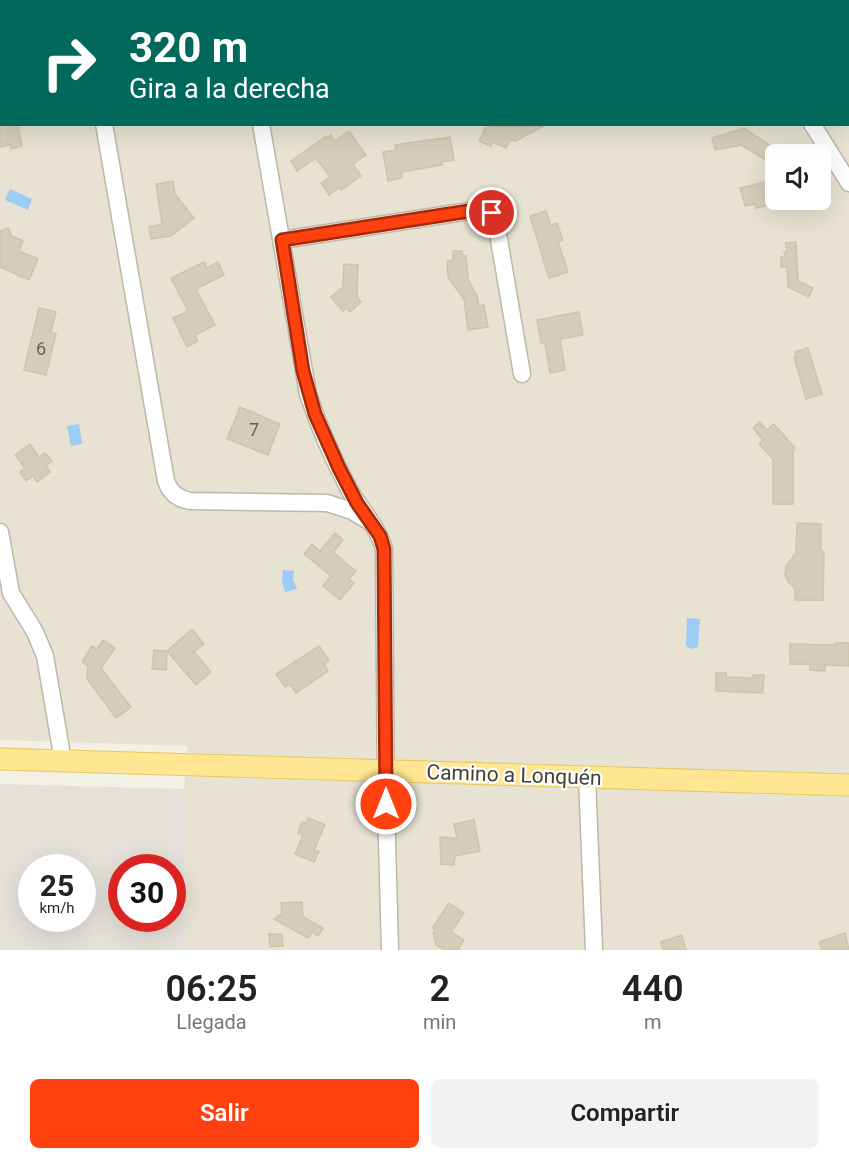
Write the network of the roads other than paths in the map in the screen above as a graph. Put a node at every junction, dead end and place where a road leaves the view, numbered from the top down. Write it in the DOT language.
graph roads {
  1 [pos="104,126"];
  2 [pos="261,126"];
  3 [pos="813,126"];
  4 [pos="849,183"];
  5 [pos="282,240"];
  6 [pos="522,374"];
  7 [pos="370,522"];
  8 [pos="0,532"];
  9 [pos="0,759"];
  10 [pos="63,761"];
  11 [pos="386,771"];
  12 [pos="587,777"];
  13 [pos="849,785"];
  14 [pos="390,950"];
  15 [pos="594,950"];
  1 -- 7 [label="street"];
  2 -- 5 [label="street"];
  3 -- 4 [label="street"];
  5 -- 6 [label="street"];
  5 -- 7 [label="street"];
  7 -- 11 [label="street"];
  8 -- 10 [label="street"];
  9 -- 10 [label="main road, Camino a Lonquén"];
  10 -- 11 [label="main road, Camino a Lonquén"];
  11 -- 12 [label="main road, Camino a Lonquén"];
  11 -- 14 [label="street"];
  12 -- 13 [label="main road, Camino a Lonquén"];
  12 -- 15 [label="street"];
}
